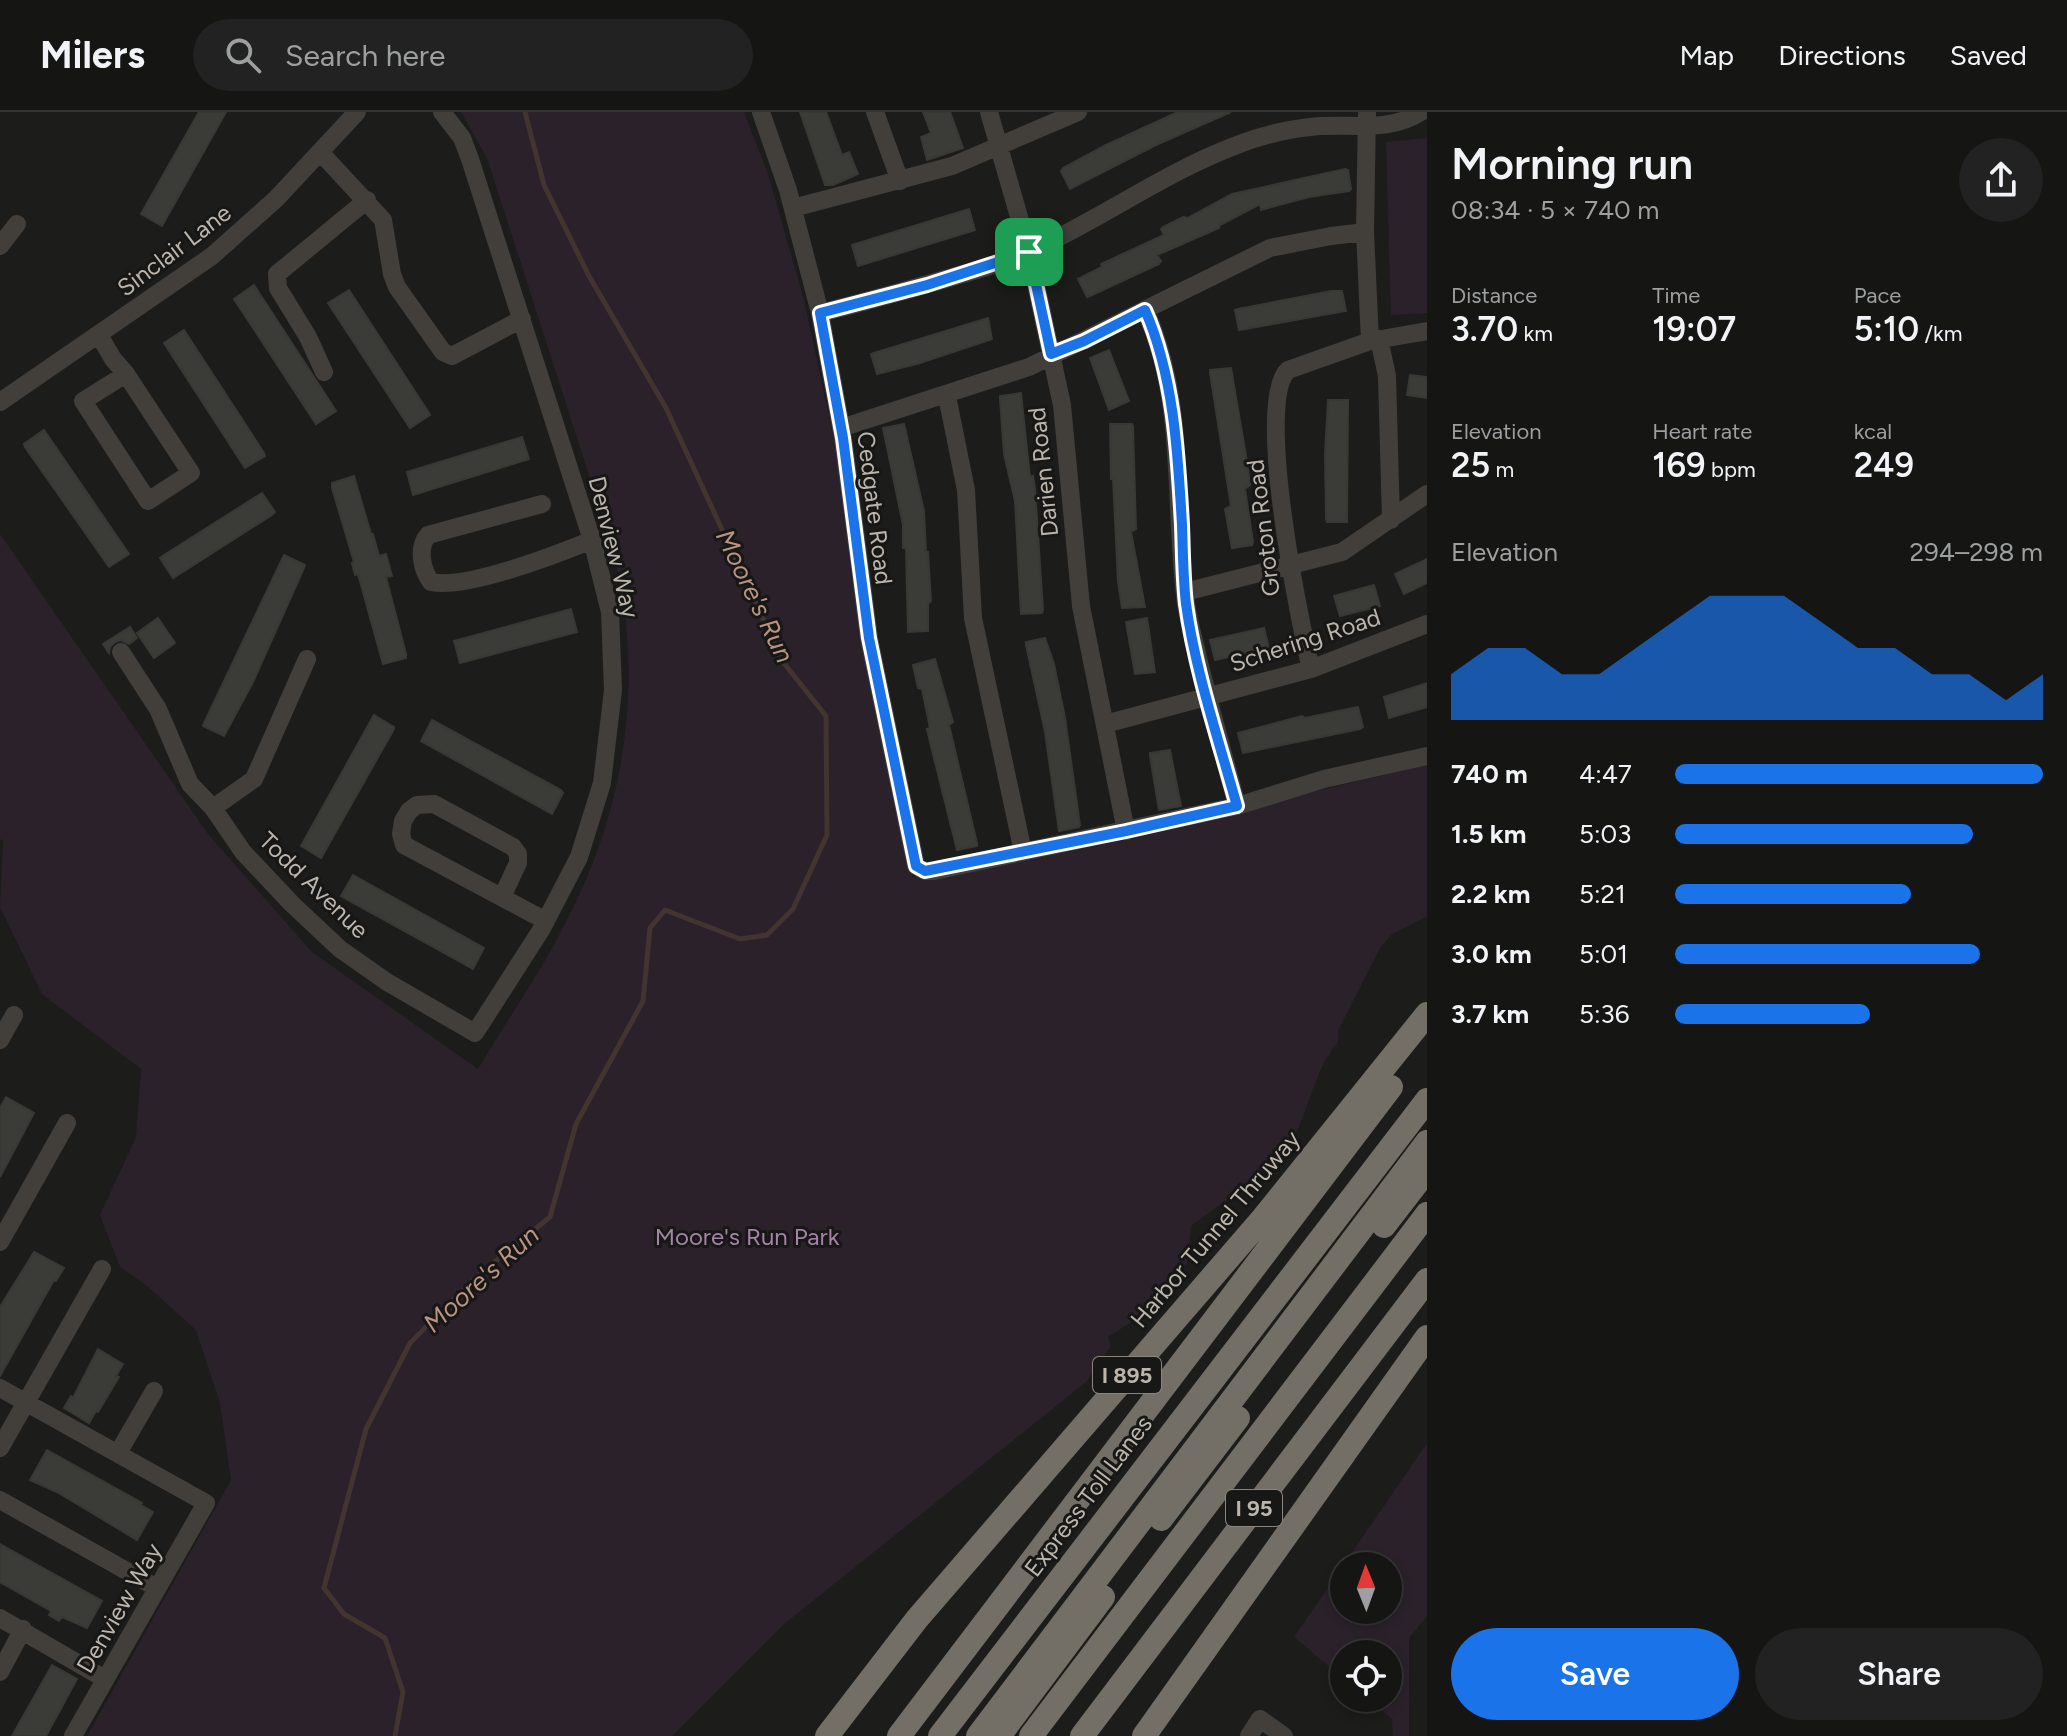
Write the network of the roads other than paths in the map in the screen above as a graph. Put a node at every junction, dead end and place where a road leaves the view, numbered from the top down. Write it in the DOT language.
graph roads {
  1 [pos="357,112"];
  2 [pos="442,112"];
  3 [pos="761,112"];
  4 [pos="875,112"];
  5 [pos="989,112"];
  6 [pos="1078,112"];
  7 [pos="1421,112"];
  8 [pos="1368,119"];
  9 [pos="1000,145"];
  10 [pos="321,153"];
  11 [pos="900,181"];
  12 [pos="367,200"];
  13 [pos="793,208"];
  14 [pos="17,224"];
  15 [pos="1365,232"];
  16 [pos="0,246"];
  17 [pos="1029,252"];
  18 [pos="1145,310"];
  19 [pos="820,313"];
  20 [pos="522,319"];
  21 [pos="1427,331"];
  22 [pos="99,335"];
  23 [pos="1374,340"];
  24 [pos="1051,354"];
  25 [pos="324,372"];
  26 [pos="126,374"];
  27 [pos="947,396"];
  28 [pos="0,402"];
  29 [pos="841,428"];
  30 [pos="1427,494"];
  31 [pos="542,504"];
  32 [pos="1391,520"];
  33 [pos="592,540"];
  34 [pos="1289,567"];
  35 [pos="1185,592"];
  36 [pos="1427,624"];
  37 [pos="121,652"];
  38 [pos="307,659"];
  39 [pos="1311,669"];
  40 [pos="1207,697"];
  41 [pos="1105,724"];
  42 [pos="1427,756"];
  43 [pos="1237,806"];
  44 [pos="213,808"];
  45 [pos="1126,831"];
  46 [pos="1023,852"];
  47 [pos="502,897"];
  48 [pos="546,921"];
  49 [pos="1427,1014"];
  50 [pos="14,1015"];
  51 [pos="475,1033"];
  52 [pos="0,1040"];
  53 [pos="1427,1040"];
  54 [pos="1427,1100"];
  55 [pos="67,1123"];
  56 [pos="1427,1142"];
  57 [pos="1427,1170"];
  58 [pos="1427,1214"];
  59 [pos="0,1242"];
  60 [pos="102,1269"];
  61 [pos="1427,1280"];
  62 [pos="1427,1337"];
  63 [pos="0,1388"];
  64 [pos="154,1391"];
  65 [pos="26,1402"];
  66 [pos="0,1448"];
  67 [pos="118,1453"];
  68 [pos="0,1500"];
  69 [pos="157,1588"];
  70 [pos="0,1618"];
  71 [pos="23,1629"];
  72 [pos="0,1672"];
  73 [pos="105,1679"];
  74 [pos="1019,1696"];
  75 [pos="73,1736"];
  76 [pos="827,1736"];
  77 [pos="899,1736"];
  78 [pos="940,1736"];
  79 [pos="978,1736"];
  80 [pos="999,1736"];
  81 [pos="1031,1736"];
  82 [pos="1082,1736"];
  83 [pos="1144,1736"];
  84 [pos="1249,1736"];
  85 [pos="1284,1736"];
  1 -- 10 [label="street, Sinclair Lane"];
  2 -- 20 [label="street, Denview Way"];
  3 -- 13 [label="street, Cedgate Road"];
  4 -- 11 [label="street"];
  5 -- 9 [label="street, Darien Road"];
  6 -- 9 [label="street"];
  7 -- 8 [label="street"];
  8 -- 15 [label="street"];
  8 -- 17 [label="street"];
  9 -- 11 [label="street"];
  9 -- 17 [label="street, Darien Road"];
  10 -- 12 [label="street"];
  10 -- 22 [label="street, Sinclair Lane"];
  11 -- 13 [label="street"];
  12 -- 20 [label="street"];
  12 -- 25 [label="street"];
  13 -- 19 [label="street, Cedgate Road"];
  14 -- 16 [label="street"];
  15 -- 18 [label="street"];
  15 -- 23 [label="street"];
  17 -- 19 [label="street"];
  17 -- 24 [label="street, Darien Road"];
  18 -- 24 [label="street"];
  18 -- 35 [label="street"];
  19 -- 29 [label="street, Cedgate Road"];
  20 -- 33 [label="street, Denview Way"];
  21 -- 23 [label="street"];
  22 -- 26 [label="street"];
  22 -- 28 [label="street, Sinclair Lane"];
  23 -- 32 [label="street"];
  23 -- 34 [label="street, Groton Road"];
  24 -- 27 [label="street"];
  24 -- 41 [label="street, Darien Road"];
  26 -- 26 [label="street"];
  27 -- 29 [label="street"];
  27 -- 46 [label="street"];
  29 -- 46 [label="street, Cedgate Road"];
  30 -- 32 [label="street"];
  31 -- 33 [label="street"];
  32 -- 34 [label="street"];
  33 -- 48 [label="street, Denview Way"];
  34 -- 35 [label="street"];
  34 -- 39 [label="street, Groton Road"];
  35 -- 40 [label="street"];
  36 -- 39 [label="street, Schering Road"];
  37 -- 44 [label="street, Todd Avenue"];
  38 -- 44 [label="street"];
  39 -- 40 [label="street, Schering Road"];
  40 -- 41 [label="street, Schering Road"];
  40 -- 43 [label="street"];
  41 -- 45 [label="street, Darien Road"];
  42 -- 43 [label="street"];
  43 -- 45 [label="street"];
  44 -- 51 [label="street, Todd Avenue"];
  45 -- 46 [label="street"];
  47 -- 47 [label="street"];
  47 -- 48 [label="street"];
  48 -- 51 [label="street, Denview Way"];
  49 -- 76 [label="highway, Harbor Tunnel Thruway / I 895"];
  50 -- 52 [label="street"];
  53 -- 77 [label="highway"];
  54 -- 78 [label="highway, Express Toll Lanes"];
  55 -- 59 [label="street"];
  56 -- 74 [label="highway"];
  57 -- 74 [label="highway"];
  58 -- 81 [label="highway"];
  60 -- 65 [label="street"];
  61 -- 82 [label="highway, I 95"];
  62 -- 83 [label="highway"];
  63 -- 65 [label="street"];
  64 -- 67 [label="street"];
  65 -- 66 [label="street"];
  65 -- 67 [label="street"];
  67 -- 69 [label="street, Denview Way"];
  68 -- 69 [label="street"];
  69 -- 73 [label="street, Denview Way"];
  70 -- 71 [label="street"];
  71 -- 72 [label="street"];
  71 -- 73 [label="street"];
  73 -- 75 [label="street, Denview Way"];
  74 -- 79 [label="highway"];
  74 -- 80 [label="highway"];
  84 -- 85 [label="street"];
}
